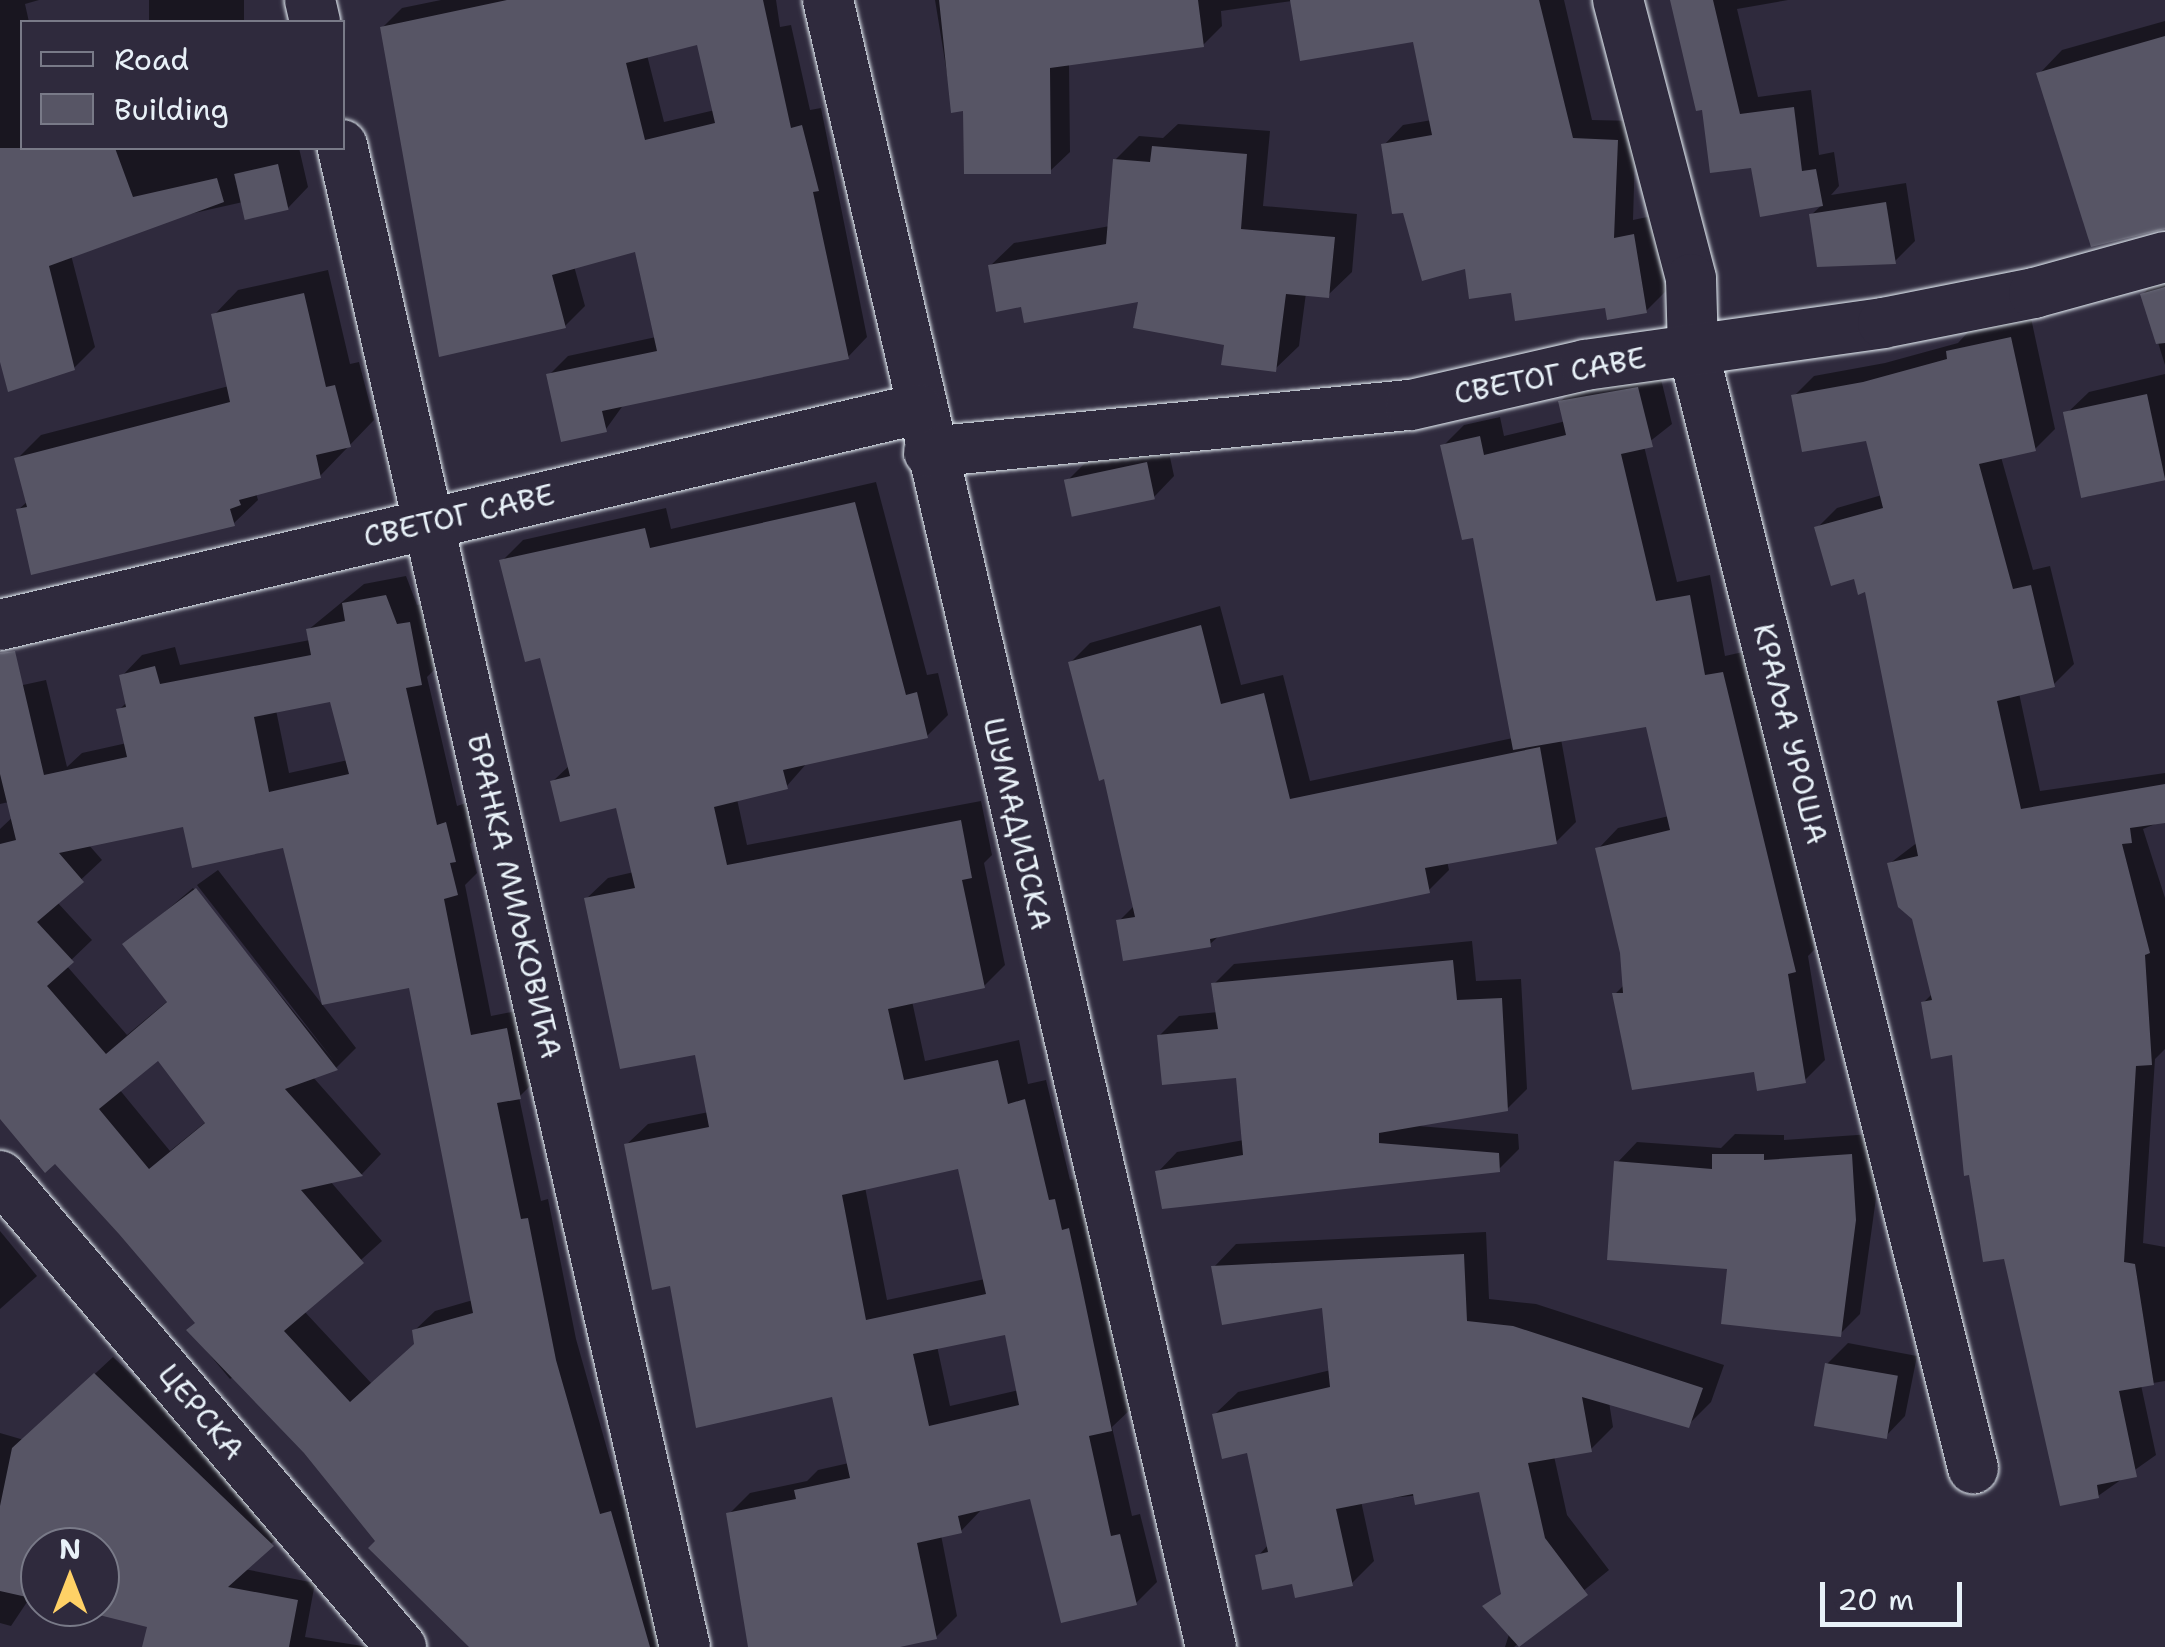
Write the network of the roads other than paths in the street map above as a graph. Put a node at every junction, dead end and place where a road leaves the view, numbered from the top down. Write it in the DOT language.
graph roads {
  1 [pos="828,0"];
  2 [pos="1618,0"];
  3 [pos="343,150"];
  4 [pos="2165,257"];
  5 [pos="1693,350"];
  6 [pos="924,431"];
  7 [pos="428,522"];
  8 [pos="0,625"];
  9 [pos="0,1176"];
  10 [pos="1974,1468"];
  11 [pos="401,1647"];
  12 [pos="685,1647"];
  13 [pos="1211,1647"];
  1 -- 6 [label="street, ШУМАДИЈСКА"];
  2 -- 5 [label="street, КРАЉА УРОША"];
  3 -- 7 [label="street, БРАНКА МИЉКОВИЋА"];
  4 -- 5 [label="street, СВЕТОГ САВЕ"];
  5 -- 6 [label="street, СВЕТОГ САВЕ"];
  5 -- 10 [label="street, КРАЉА УРОША"];
  6 -- 7 [label="street, СВЕТОГ САВЕ"];
  6 -- 13 [label="street, ШУМАДИЈСКА"];
  7 -- 8 [label="street, СВЕТОГ САВЕ"];
  7 -- 12 [label="street, БРАНКА МИЉКОВИЋА"];
  9 -- 11 [label="street, ЦЕРСКА"];
}
